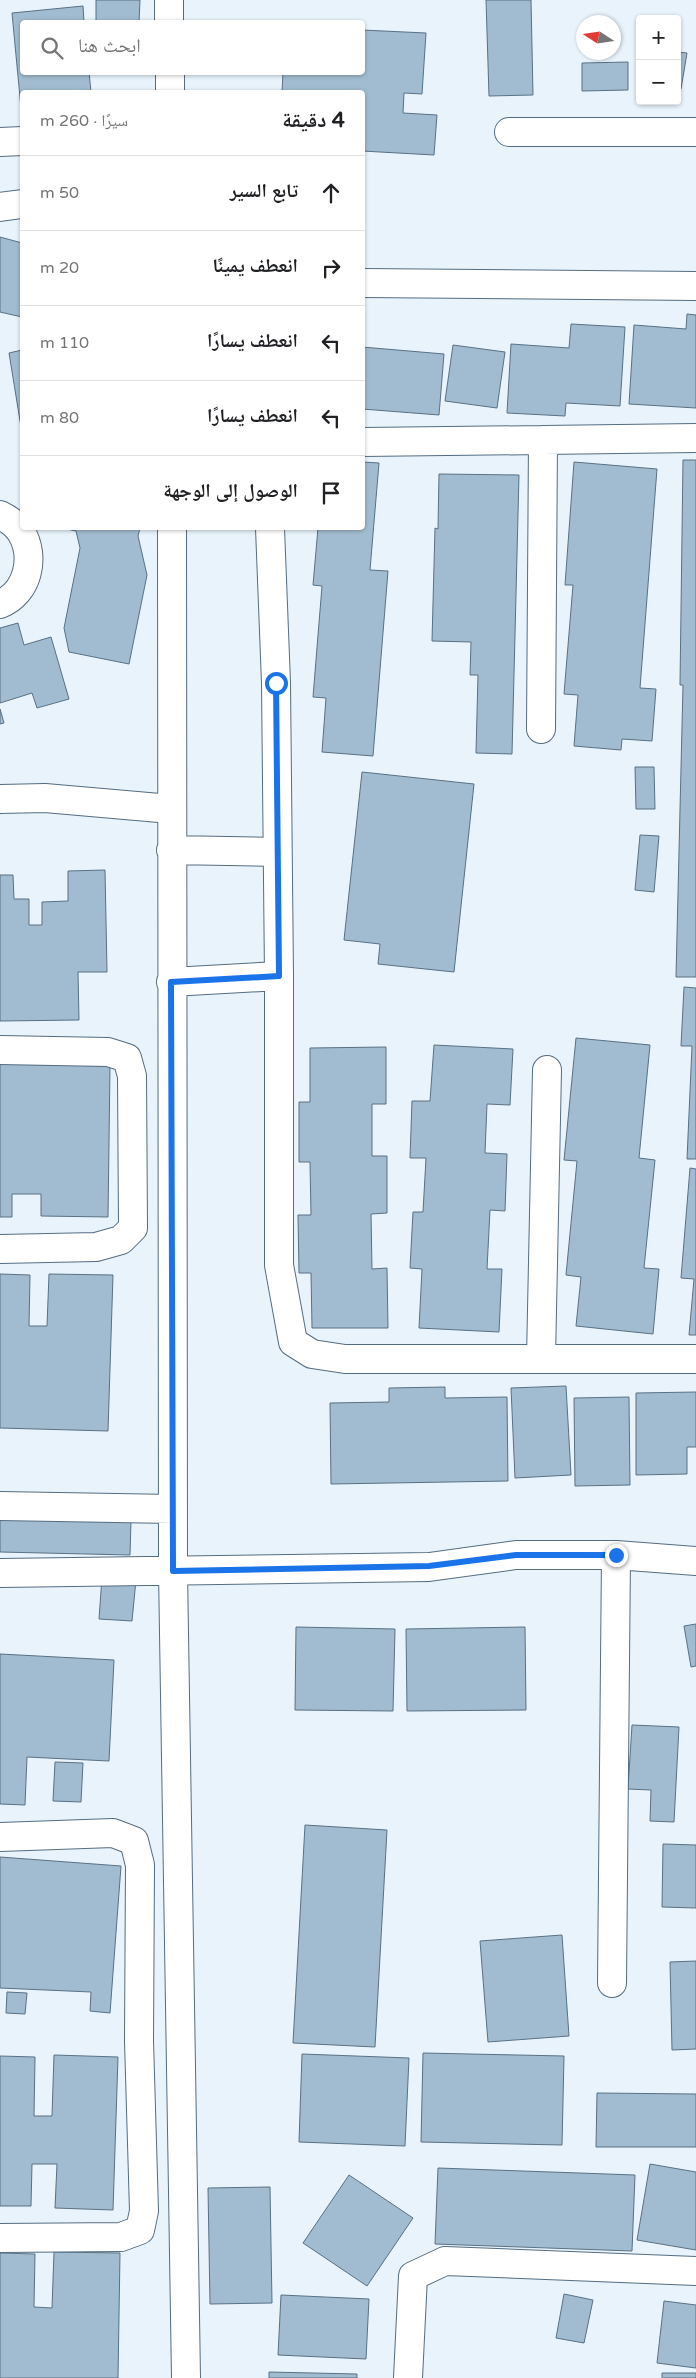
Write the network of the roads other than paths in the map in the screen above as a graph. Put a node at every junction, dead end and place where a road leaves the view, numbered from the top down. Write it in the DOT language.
graph roads {
  1 [pos="169,0"];
  2 [pos="170,20"];
  3 [pos="170,75"];
  4 [pos="170,90"];
  5 [pos="509,132"];
  6 [pos="696,132"];
  7 [pos="20,141"];
  8 [pos="0,142"];
  9 [pos="20,204"];
  10 [pos="0,207"];
  11 [pos="365,283"];
  12 [pos="696,286"];
  13 [pos="696,438"];
  14 [pos="543,440"];
  15 [pos="365,442"];
  16 [pos="0,515"];
  17 [pos="172,530"];
  18 [pos="270,530"];
  19 [pos="0,604"];
  20 [pos="541,729"];
  21 [pos="0,799"];
  22 [pos="171,809"];
  23 [pos="171,850"];
  24 [pos="277,852"];
  25 [pos="279,976"];
  26 [pos="171,982"];
  27 [pos="0,1050"];
  28 [pos="547,1070"];
  29 [pos="0,1249"];
  30 [pos="541,1358"];
  31 [pos="696,1359"];
  32 [pos="0,1506"];
  33 [pos="173,1509"];
  34 [pos="616,1555"];
  35 [pos="696,1561"];
  36 [pos="173,1571"];
  37 [pos="0,1573"];
  38 [pos="0,1838"];
  39 [pos="612,1983"];
  40 [pos="0,2238"];
  41 [pos="696,2271"];
  42 [pos="186,2378"];
  43 [pos="408,2378"];
  1 -- 2 [label="street"];
  3 -- 4 [label="street"];
  5 -- 6 [label="street"];
  7 -- 8 [label="street"];
  9 -- 10 [label="street"];
  11 -- 12 [label="street"];
  13 -- 14 [label="street"];
  14 -- 15 [label="street"];
  14 -- 20 [label="street"];
  16 -- 19 [label="street"];
  17 -- 22 [label="street"];
  18 -- 24 [label="street"];
  21 -- 22 [label="street"];
  22 -- 23 [label="street"];
  23 -- 24 [label="street"];
  23 -- 26 [label="street"];
  24 -- 25 [label="street"];
  25 -- 26 [label="street"];
  25 -- 30 [label="street"];
  26 -- 33 [label="street"];
  27 -- 29 [label="street"];
  28 -- 30 [label="street"];
  30 -- 31 [label="street"];
  32 -- 33 [label="street"];
  33 -- 36 [label="street"];
  34 -- 35 [label="street"];
  34 -- 36 [label="street"];
  34 -- 39 [label="street"];
  36 -- 37 [label="street"];
  36 -- 42 [label="street"];
  38 -- 40 [label="street"];
  41 -- 43 [label="street"];
}
